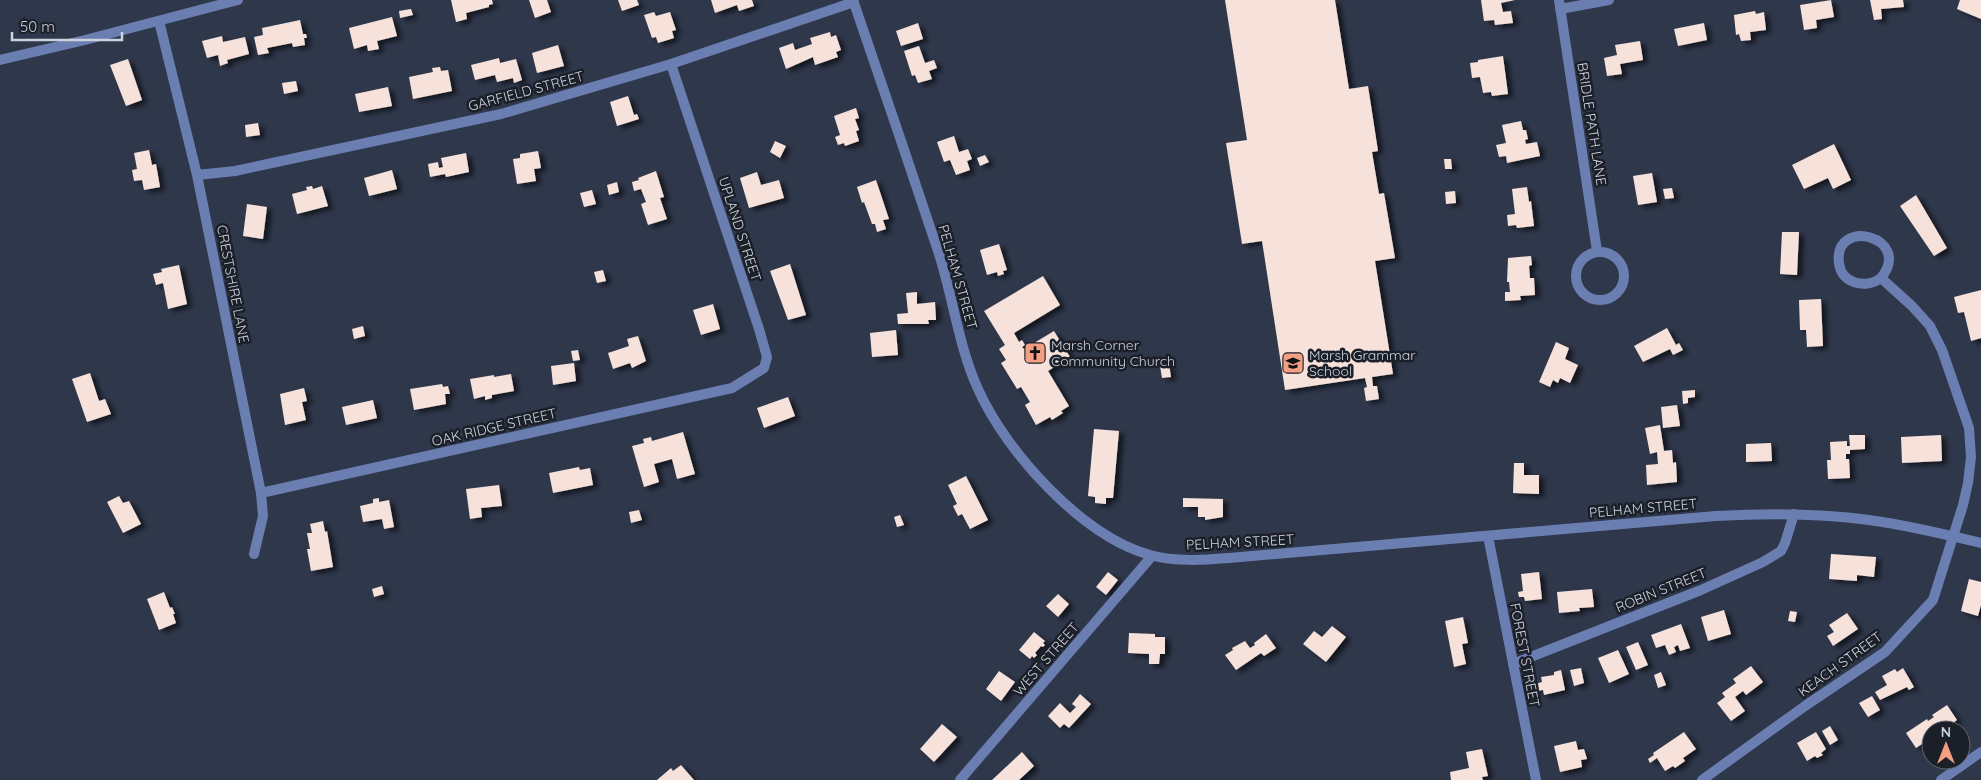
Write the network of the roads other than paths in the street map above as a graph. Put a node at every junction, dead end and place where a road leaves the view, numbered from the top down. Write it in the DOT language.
graph roads {
  1 [pos="238,0"];
  2 [pos="1609,0"];
  3 [pos="854,1"];
  4 [pos="1560,4"];
  5 [pos="159,20"];
  6 [pos="0,60"];
  7 [pos="671,64"];
  8 [pos="197,175"];
  9 [pos="1597,251"];
  10 [pos="1881,278"];
  11 [pos="732,388"];
  12 [pos="261,493"];
  13 [pos="1794,514"];
  14 [pos="1488,536"];
  15 [pos="1953,536"];
  16 [pos="1981,543"];
  17 [pos="254,554"];
  18 [pos="1152,556"];
  19 [pos="1513,664"];
  20 [pos="1981,752"];
  21 [pos="960,780"];
  22 [pos="1536,780"];
  23 [pos="1702,780"];
  24 [pos="1942,780"];
  1 -- 5 [label="street"];
  2 -- 4 [label="street"];
  3 -- 7 [label="street, GARFIELD STREET"];
  3 -- 18 [label="street, PELHAM STREET"];
  4 -- 9 [label="street, BRIDLE PATH LANE"];
  5 -- 6 [label="street"];
  5 -- 8 [label="street, CRESTSHIRE LANE"];
  7 -- 8 [label="street, GARFIELD STREET"];
  7 -- 11 [label="street, UPLAND STREET"];
  8 -- 12 [label="street, CRESTSHIRE LANE"];
  9 -- 9 [label="street"];
  10 -- 10 [label="street"];
  10 -- 15 [label="street, KEACH STREET"];
  11 -- 12 [label="street, OAK RIDGE STREET"];
  12 -- 17 [label="street, CRESTSHIRE LANE"];
  13 -- 14 [label="street, PELHAM STREET"];
  13 -- 15 [label="street, PELHAM STREET"];
  13 -- 19 [label="street, ROBIN STREET"];
  14 -- 18 [label="street, PELHAM STREET"];
  14 -- 19 [label="street, FOREST STREET"];
  15 -- 16 [label="street, PELHAM STREET"];
  15 -- 23 [label="street, KEACH STREET"];
  18 -- 21 [label="street, WEST STREET"];
  19 -- 22 [label="street, FOREST STREET"];
  20 -- 24 [label="street"];
}
